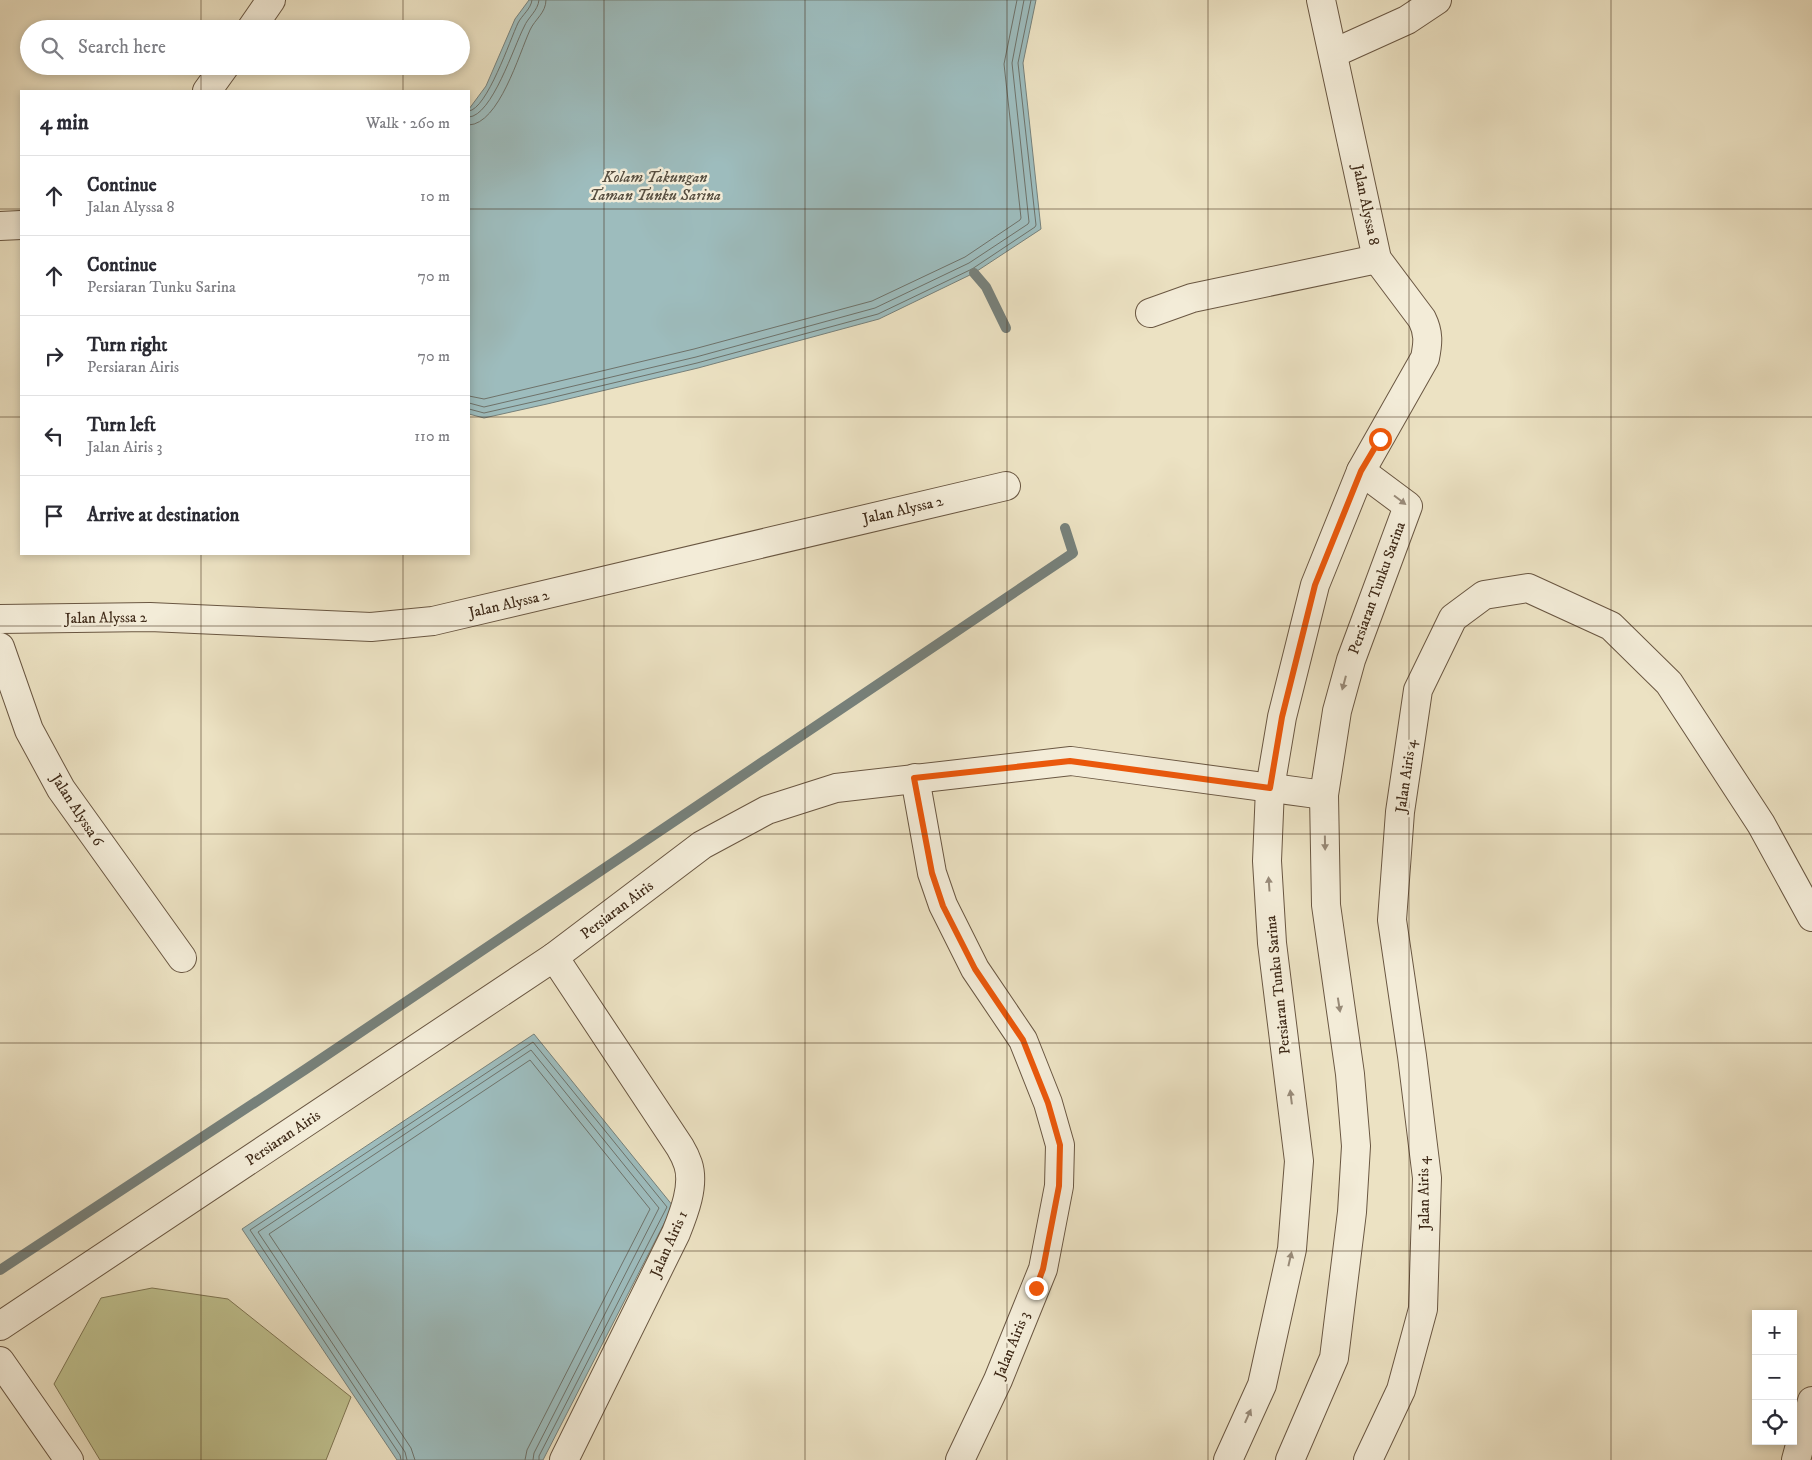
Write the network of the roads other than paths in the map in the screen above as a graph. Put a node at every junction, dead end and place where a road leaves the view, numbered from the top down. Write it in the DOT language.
graph roads {
  1 [pos="271,0"];
  2 [pos="1321,0"];
  3 [pos="1437,0"];
  4 [pos="257,20"];
  5 [pos="1334,53"];
  6 [pos="219,75"];
  7 [pos="208,90"];
  8 [pos="0,226"];
  9 [pos="20,226"];
  10 [pos="1377,259"];
  11 [pos="1150,313"];
  12 [pos="1361,471"];
  13 [pos="1006,486"];
  14 [pos="0,619"];
  15 [pos="0,647"];
  16 [pos="914,778"];
  17 [pos="1270,788"];
  18 [pos="1324,795"];
  19 [pos="1812,917"];
  20 [pos="554,957"];
  21 [pos="182,958"];
  22 [pos="0,1326"];
  23 [pos="0,1361"];
  24 [pos="1812,1401"];
  25 [pos="69,1460"];
  26 [pos="564,1460"];
  27 [pos="960,1460"];
  28 [pos="1228,1460"];
  29 [pos="1290,1460"];
  30 [pos="1368,1460"];
  31 [pos="1796,1460"];
  1 -- 4 [label="street"];
  2 -- 5 [label="street, Jalan Alyssa 8"];
  3 -- 5 [label="street"];
  5 -- 10 [label="street, Jalan Alyssa 8"];
  6 -- 7 [label="street"];
  8 -- 9 [label="street"];
  10 -- 11 [label="street"];
  10 -- 12 [label="street, Jalan Alyssa 8"];
  12 -- 17 [label="street, Persiaran Tunku Sarina"];
  12 -- 18 [label="street, Persiaran Tunku Sarina, one-way"];
  13 -- 14 [label="street, Jalan Alyssa 2"];
  15 -- 21 [label="street, Jalan Alyssa 6"];
  16 -- 17 [label="street, Persiaran Airis"];
  16 -- 20 [label="street, Persiaran Airis"];
  16 -- 27 [label="street, Jalan Airis 3"];
  17 -- 18 [label="street, Persiaran Airis"];
  28 -- 17 [label="street, Persiaran Tunku Sarina, one-way"];
  18 -- 29 [label="street, Persiaran Tunku Sarina, one-way"];
  19 -- 30 [label="street, Jalan Airis 4"];
  20 -- 22 [label="street, Persiaran Airis"];
  20 -- 26 [label="street, Jalan Airis 1"];
  23 -- 25 [label="street"];
  24 -- 31 [label="street"];
}
